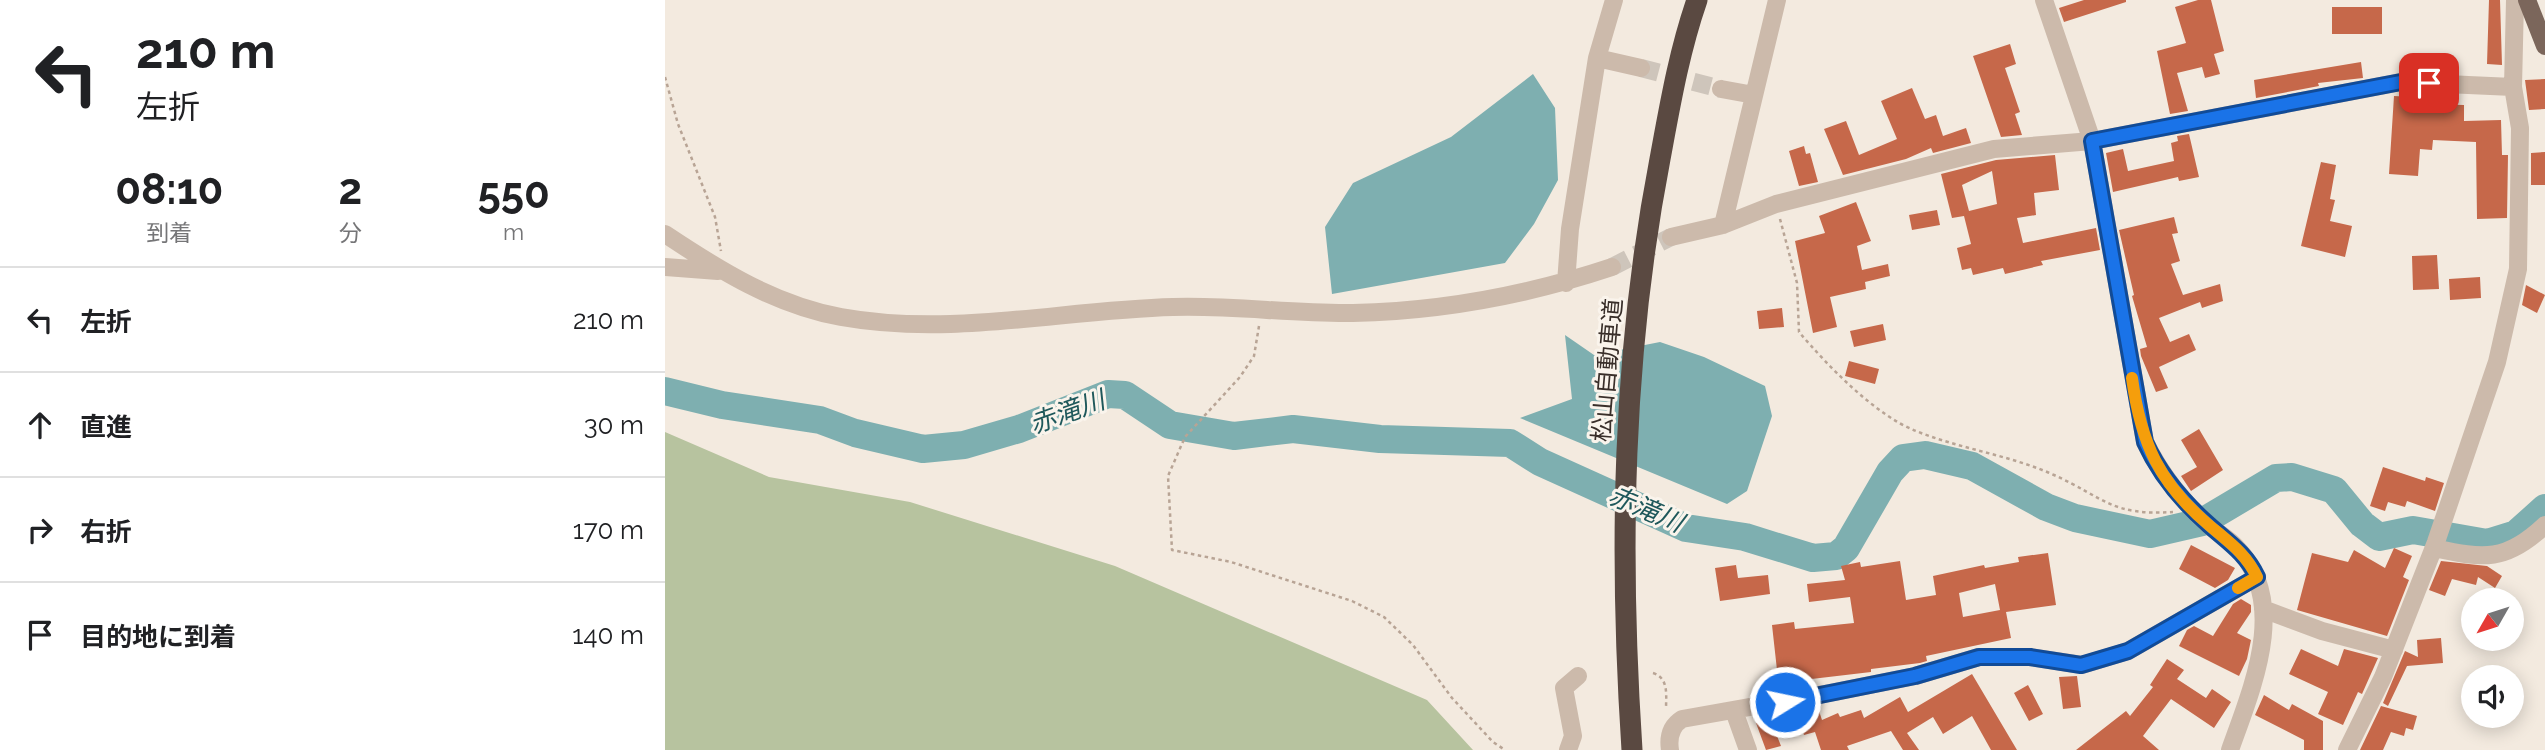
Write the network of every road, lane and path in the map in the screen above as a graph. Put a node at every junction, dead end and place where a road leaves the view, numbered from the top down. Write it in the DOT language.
graph roads {
  1 [pos="1613,0"];
  2 [pos="1697,0"];
  3 [pos="1777,0"];
  4 [pos="2045,0"];
  5 [pos="2515,0"];
  6 [pos="2527,0"];
  7 [pos="2545,46"];
  8 [pos="1597,58"];
  9 [pos="1641,68"];
  10 [pos="665,77"];
  11 [pos="2512,87"];
  12 [pos="1721,89"];
  13 [pos="1754,95"];
  14 [pos="2092,141"];
  15 [pos="1776,204"];
  16 [pos="1723,225"];
  17 [pos="665,234"];
  18 [pos="1671,237"];
  19 [pos="665,267"];
  20 [pos="1612,267"];
  21 [pos="722,271"];
  22 [pos="1566,282"];
  23 [pos="1261,310"];
  24 [pos="2194,510"];
  25 [pos="2545,525"];
  26 [pos="2435,545"];
  27 [pos="2257,577"];
  28 [pos="2263,609"];
  29 [pos="1625,626"];
  30 [pos="2394,650"];
  31 [pos="1653,673"];
  32 [pos="1578,676"];
  33 [pos="1734,711"];
  34 [pos="1674,724"];
  35 [pos="1505,750"];
  36 [pos="1567,750"];
  37 [pos="1632,750"];
  38 [pos="1643,750"];
  39 [pos="1670,750"];
  40 [pos="1748,750"];
  41 [pos="2230,750"];
  42 [pos="2347,750"];
  1 -- 8 [label="street"];
  2 -- 29 [label="highway, 松山自動車道"];
  3 -- 13 [label="street"];
  4 -- 14 [label="street"];
  5 -- 11 [label="street"];
  6 -- 7 [label="main road"];
  8 -- 9 [label="street"];
  8 -- 22 [label="street"];
  10 -- 21 [label="path"];
  11 -- 14 [label="street"];
  11 -- 26 [label="street"];
  12 -- 13 [label="street"];
  13 -- 16 [label="street"];
  14 -- 15 [label="street"];
  14 -- 24 [label="street"];
  15 -- 16 [label="street"];
  15 -- 24 [label="path"];
  16 -- 18 [label="street"];
  17 -- 21 [label="street"];
  19 -- 21 [label="street"];
  20 -- 22 [label="street"];
  21 -- 23 [label="street"];
  22 -- 23 [label="street"];
  23 -- 35 [label="path"];
  24 -- 27 [label="street"];
  25 -- 26 [label="street"];
  26 -- 30 [label="street"];
  27 -- 28 [label="street"];
  27 -- 33 [label="street"];
  28 -- 30 [label="street"];
  28 -- 41 [label="street"];
  29 -- 37 [label="highway, 松山自動車道"];
  29 -- 38 [label="highway"];
  30 -- 42 [label="street"];
  31 -- 34 [label="path"];
  32 -- 36 [label="street"];
  33 -- 34 [label="street"];
  33 -- 40 [label="street"];
  34 -- 39 [label="street"];
}
